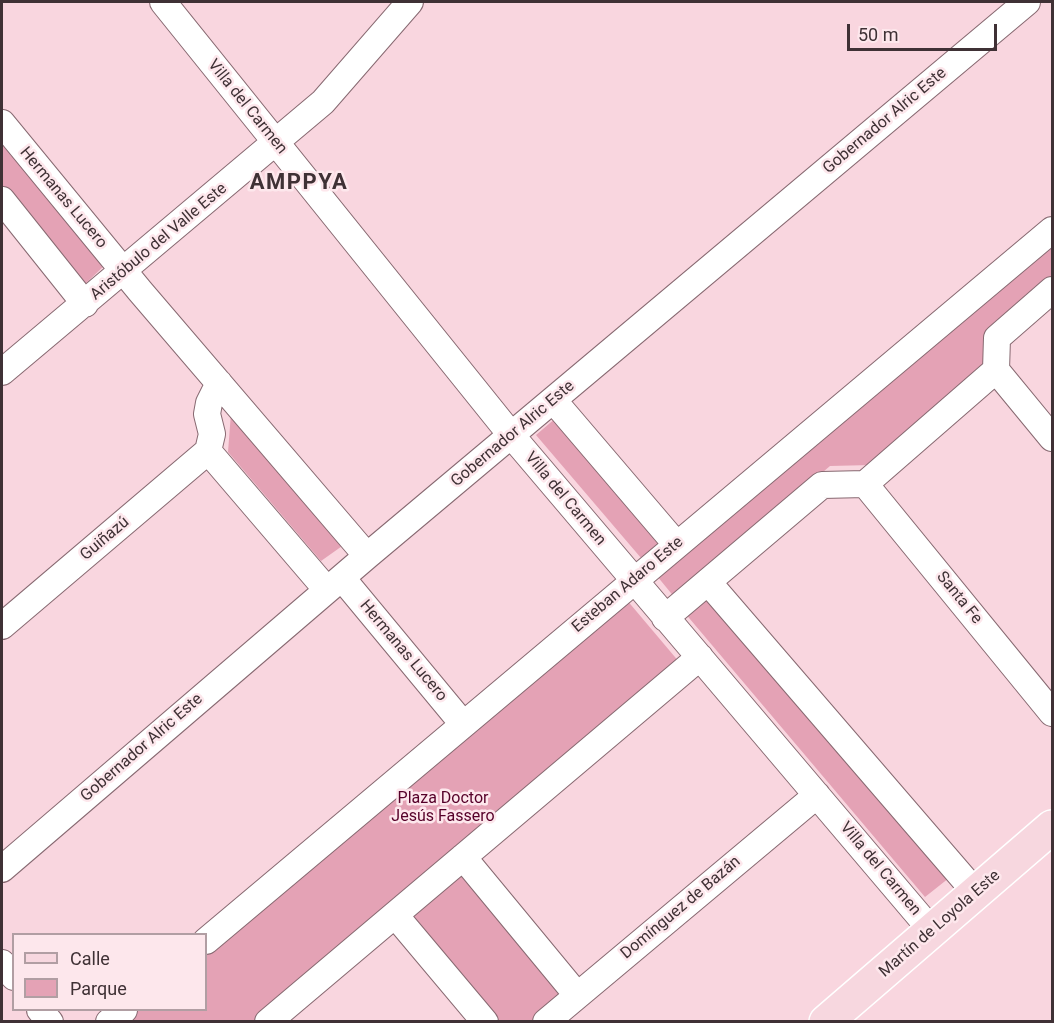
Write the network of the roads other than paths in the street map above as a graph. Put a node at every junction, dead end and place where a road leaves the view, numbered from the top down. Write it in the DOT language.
graph roads {
  1 [pos="163,2"];
  2 [pos="410,2"];
  3 [pos="1027,2"];
  4 [pos="2,123"];
  5 [pos="275,143"];
  6 [pos="2,200"];
  7 [pos="1053,230"];
  8 [pos="123,270"];
  9 [pos="1053,290"];
  10 [pos="85,304"];
  11 [pos="996,370"];
  12 [pos="2,372"];
  13 [pos="219,383"];
  14 [pos="554,401"];
  15 [pos="512,436"];
  16 [pos="1053,438"];
  17 [pos="208,451"];
  18 [pos="865,484"];
  19 [pos="676,544"];
  20 [pos="367,556"];
  21 [pos="634,581"];
  22 [pos="708,582"];
  23 [pos="335,584"];
  24 [pos="666,618"];
  25 [pos="2,626"];
  26 [pos="700,657"];
  27 [pos="1053,712"];
  28 [pos="463,723"];
  29 [pos="817,795"];
  30 [pos="1053,827"];
  31 [pos="463,857"];
  32 [pos="2,869"];
  33 [pos="976,892"];
  34 [pos="395,915"];
  35 [pos="932,931"];
  36 [pos="207,939"];
  37 [pos="2,963"];
  38 [pos="12,975"];
  39 [pos="577,995"];
  40 [pos="123,1011"];
  41 [pos="109,1022"];
  42 [pos="268,1022"];
  43 [pos="485,1022"];
  44 [pos="546,1022"];
  45 [pos="826,1022"];
  1 -- 5 [label="street, Villa del Carmen"];
  2 -- 5 [label="street, Aristóbulo del Valle Este"];
  3 -- 14 [label="street, Gobernador Alric Este"];
  4 -- 8 [label="street, Hermanas Lucero"];
  5 -- 8 [label="street, Aristóbulo del Valle Este"];
  5 -- 15 [label="street, Villa del Carmen"];
  6 -- 10 [label="street"];
  7 -- 19 [label="street, Esteban Adaro Este"];
  8 -- 10 [label="street, Aristóbulo del Valle Este"];
  8 -- 13 [label="street, Hermanas Lucero"];
  9 -- 11 [label="street"];
  10 -- 12 [label="street, Aristóbulo del Valle Este"];
  11 -- 16 [label="street"];
  11 -- 18 [label="street"];
  13 -- 17 [label="street"];
  13 -- 20 [label="street, Hermanas Lucero"];
  14 -- 15 [label="street, Gobernador Alric Este"];
  14 -- 19 [label="street"];
  15 -- 20 [label="street, Gobernador Alric Este"];
  15 -- 21 [label="street, Villa del Carmen"];
  17 -- 23 [label="street, Hermanas Lucero"];
  17 -- 25 [label="street, Guiñazú"];
  18 -- 22 [label="street"];
  18 -- 27 [label="street, Santa Fe"];
  19 -- 21 [label="street, Esteban Adaro Este"];
  20 -- 23 [label="street, Gobernador Alric Este"];
  21 -- 24 [label="street, Villa del Carmen"];
  21 -- 28 [label="street, Esteban Adaro Este"];
  22 -- 24 [label="street"];
  22 -- 33 [label="street"];
  23 -- 28 [label="street, Hermanas Lucero"];
  23 -- 32 [label="street, Gobernador Alric Este"];
  24 -- 26 [label="street, Villa del Carmen"];
  26 -- 29 [label="street, Villa del Carmen"];
  26 -- 31 [label="street"];
  28 -- 36 [label="street, Esteban Adaro Este"];
  29 -- 35 [label="street, Villa del Carmen"];
  29 -- 39 [label="street, Domínguez de Bazán"];
  30 -- 33 [label="main road, Martín de Loyola Este"];
  31 -- 34 [label="street"];
  31 -- 39 [label="street"];
  33 -- 35 [label="main road, Martín de Loyola Este"];
  34 -- 42 [label="street"];
  34 -- 43 [label="street"];
  35 -- 45 [label="main road, Martín de Loyola Este"];
  37 -- 38 [label="street"];
  39 -- 44 [label="street, Domínguez de Bazán"];
  40 -- 41 [label="street"];
}
